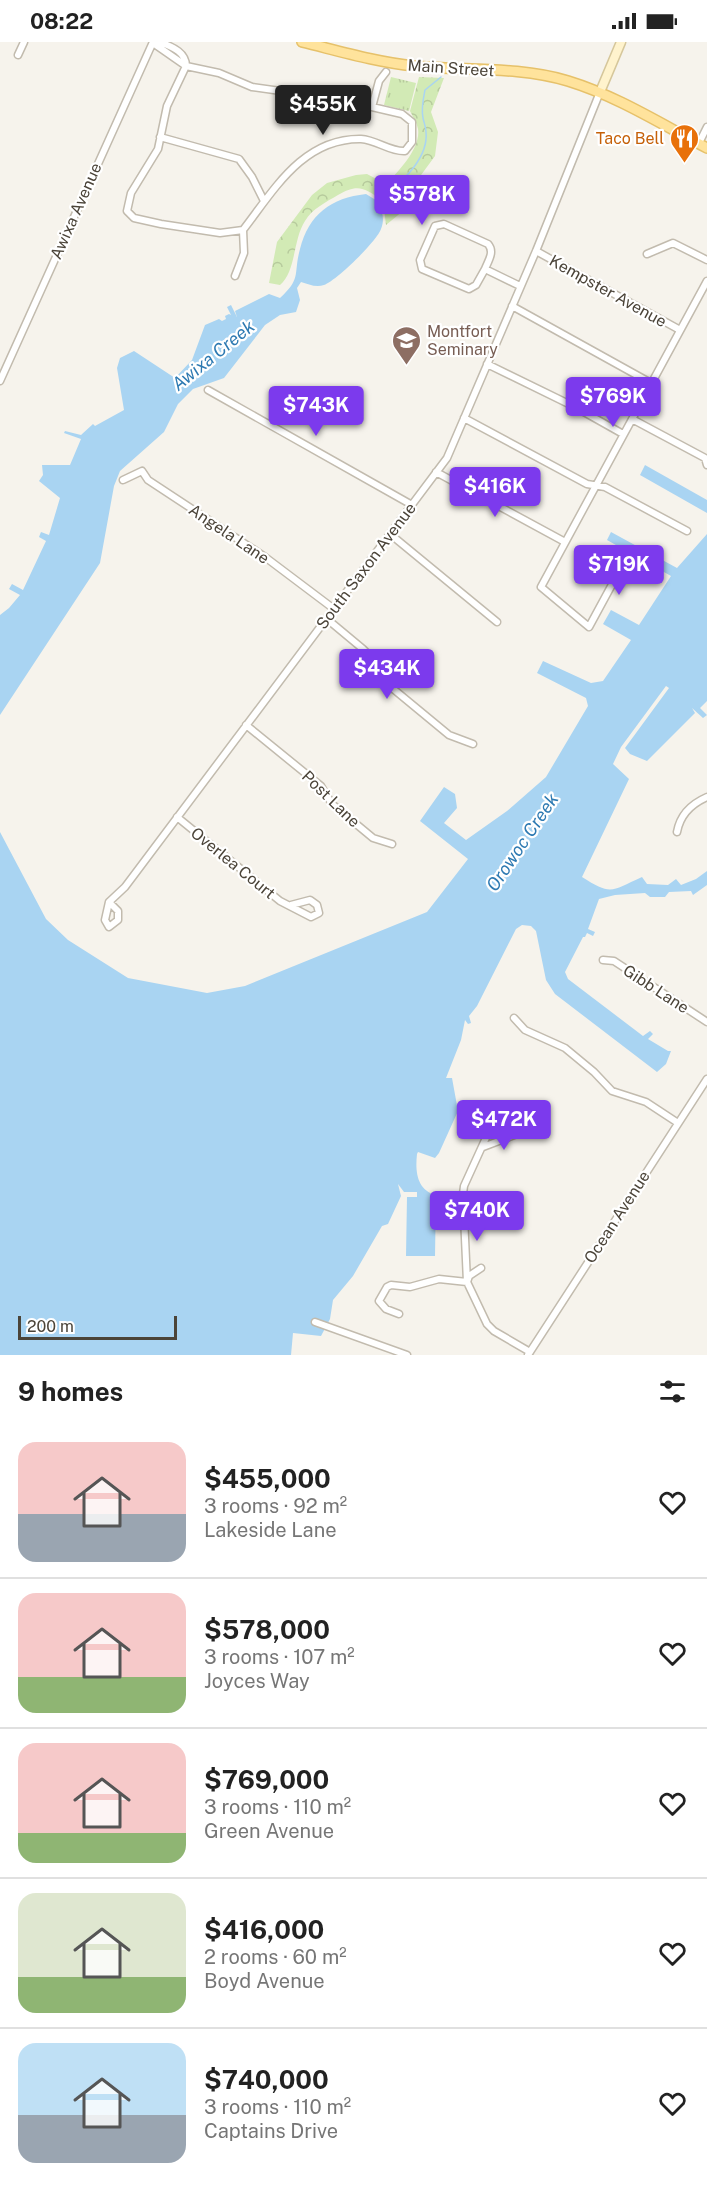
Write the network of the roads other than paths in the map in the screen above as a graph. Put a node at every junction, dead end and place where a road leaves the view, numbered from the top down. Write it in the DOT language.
graph roads {
  1 [pos="24,42"];
  2 [pos="160,42"];
  3 [pos="302,42"];
  4 [pos="621,42"];
  5 [pos="153,43"];
  6 [pos="18,55"];
  7 [pos="186,66"];
  8 [pos="386,72"];
  9 [pos="600,92"];
  10 [pos="372,107"];
  11 [pos="707,127"];
  12 [pos="160,137"];
  13 [pos="703,146"];
  14 [pos="264,201"];
  15 [pos="243,230"];
  16 [pos="536,251"];
  17 [pos="647,254"];
  18 [pos="707,260"];
  19 [pos="484,269"];
  20 [pos="235,276"];
  21 [pos="707,281"];
  22 [pos="520,286"];
  23 [pos="512,306"];
  24 [pos="680,330"];
  25 [pos="487,364"];
  26 [pos="0,381"];
  27 [pos="651,383"];
  28 [pos="208,390"];
  29 [pos="464,418"];
  30 [pos="632,419"];
  31 [pos="623,434"];
  32 [pos="706,467"];
  33 [pos="436,472"];
  34 [pos="123,480"];
  35 [pos="596,486"];
  36 [pos="412,505"];
  37 [pos="687,531"];
  38 [pos="390,534"];
  39 [pos="565,542"];
  40 [pos="628,555"];
  41 [pos="334,609"];
  42 [pos="327,618"];
  43 [pos="497,622"];
  44 [pos="246,725"];
  45 [pos="473,744"];
  46 [pos="707,797"];
  47 [pos="177,817"];
  48 [pos="676,832"];
  49 [pos="392,843"];
  50 [pos="110,902"];
  51 [pos="291,905"];
  52 [pos="603,960"];
  53 [pos="514,1018"];
  54 [pos="707,1022"];
  55 [pos="707,1079"];
  56 [pos="495,1118"];
  57 [pos="678,1123"];
  58 [pos="517,1134"];
  59 [pos="483,1147"];
  60 [pos="482,1268"];
  61 [pos="467,1282"];
  62 [pos="399,1314"];
  63 [pos="315,1322"];
  64 [pos="529,1353"];
  65 [pos="407,1355"];
  1 -- 6 [label="street"];
  2 -- 7 [label="street"];
  3 -- 9 [label="main road, Main Street"];
  4 -- 9 [label="street"];
  5 -- 7 [label="street"];
  5 -- 26 [label="street, Awixa Avenue"];
  7 -- 10 [label="street"];
  7 -- 12 [label="street"];
  8 -- 10 [label="street"];
  9 -- 13 [label="main road, Main Street"];
  9 -- 16 [label="street, South Saxon Avenue"];
  10 -- 14 [label="street"];
  11 -- 13 [label="street"];
  12 -- 14 [label="street"];
  12 -- 15 [label="street"];
  14 -- 15 [label="street"];
  15 -- 20 [label="street"];
  16 -- 22 [label="street, South Saxon Avenue"];
  16 -- 24 [label="street, Kempster Avenue"];
  17 -- 18 [label="street"];
  19 -- 19 [label="street"];
  19 -- 22 [label="street"];
  21 -- 24 [label="street"];
  22 -- 23 [label="street, South Saxon Avenue"];
  23 -- 25 [label="street, South Saxon Avenue"];
  23 -- 27 [label="street"];
  24 -- 27 [label="street"];
  25 -- 29 [label="street, South Saxon Avenue"];
  25 -- 31 [label="street"];
  27 -- 30 [label="street"];
  28 -- 36 [label="street"];
  29 -- 33 [label="street, South Saxon Avenue"];
  29 -- 35 [label="street"];
  30 -- 31 [label="street"];
  30 -- 32 [label="street"];
  31 -- 35 [label="street"];
  33 -- 36 [label="street, South Saxon Avenue"];
  33 -- 39 [label="street"];
  34 -- 41 [label="street, Angela Lane"];
  35 -- 37 [label="street"];
  35 -- 39 [label="street"];
  36 -- 38 [label="street, South Saxon Avenue"];
  38 -- 41 [label="street, South Saxon Avenue"];
  38 -- 43 [label="street"];
  39 -- 40 [label="street"];
  41 -- 42 [label="street, South Saxon Avenue"];
  42 -- 44 [label="street, South Saxon Avenue"];
  42 -- 45 [label="street"];
  44 -- 47 [label="street, South Saxon Avenue"];
  44 -- 49 [label="street, Post Lane"];
  46 -- 48 [label="street"];
  47 -- 50 [label="street, South Saxon Avenue"];
  47 -- 51 [label="street, Overlea Court"];
  52 -- 54 [label="street, Gibb Lane"];
  53 -- 57 [label="street"];
  55 -- 57 [label="street, Ocean Avenue"];
  56 -- 59 [label="street"];
  57 -- 64 [label="street, Ocean Avenue"];
  58 -- 59 [label="street"];
  59 -- 61 [label="street"];
  60 -- 61 [label="street"];
  61 -- 62 [label="street"];
  61 -- 64 [label="street"];
  63 -- 65 [label="street"];
}
